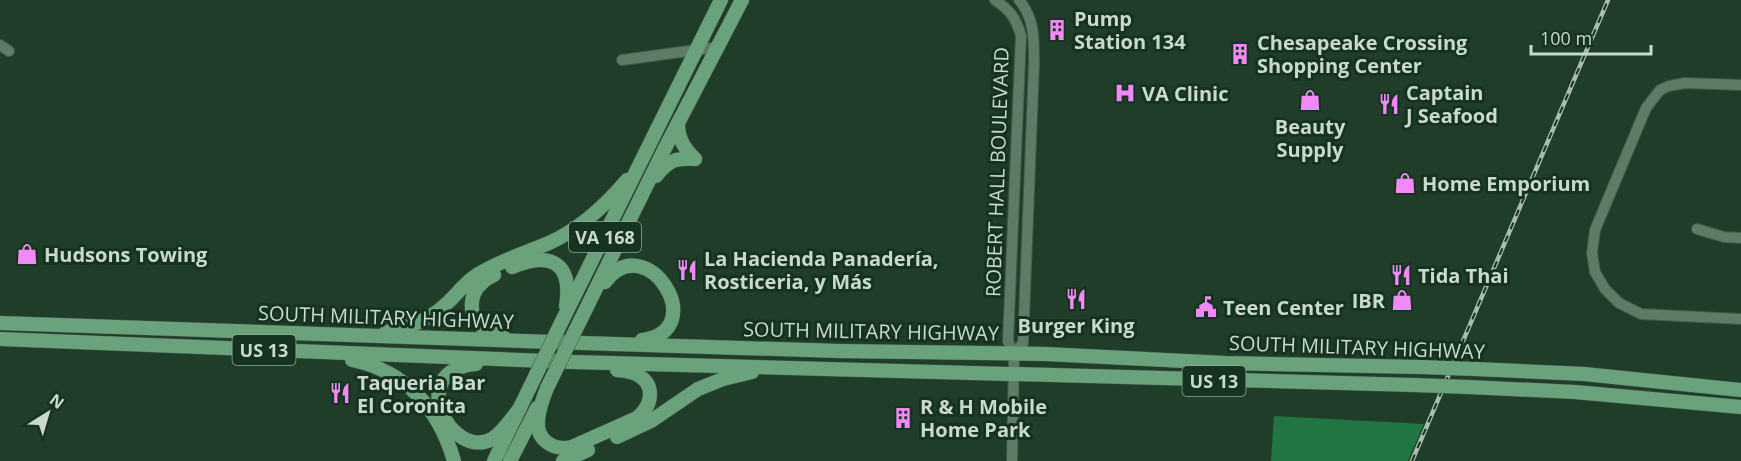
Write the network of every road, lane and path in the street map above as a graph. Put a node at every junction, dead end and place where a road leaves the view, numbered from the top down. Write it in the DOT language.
graph roads {
  1 [pos="722,0"];
  2 [pos="742,0"];
  3 [pos="995,0"];
  4 [pos="1009,0"];
  5 [pos="1022,4"];
  6 [pos="718,47"];
  7 [pos="698,50"];
  8 [pos="622,60"];
  9 [pos="1741,85"];
  10 [pos="678,123"];
  11 [pos="646,154"];
  12 [pos="645,189"];
  13 [pos="1697,228"];
  14 [pos="1741,238"];
  15 [pos="563,319"];
  16 [pos="581,319"];
  17 [pos="1741,319"];
  18 [pos="0,323"];
  19 [pos="372,336"];
  20 [pos="0,339"];
  21 [pos="538,342"];
  22 [pos="583,344"];
  23 [pos="299,352"];
  24 [pos="1014,354"];
  25 [pos="529,361"];
  26 [pos="573,362"];
  27 [pos="776,368"];
  28 [pos="1014,374"];
  29 [pos="547,388"];
  30 [pos="1741,390"];
  31 [pos="1741,407"];
  32 [pos="520,408"];
  33 [pos="454,461"];
  34 [pos="494,461"];
  35 [pos="510,461"];
  36 [pos="562,461"];
  37 [pos="1012,461"];
  1 -- 7 [label="main road, VA 168"];
  2 -- 6 [label="main road, VA 168"];
  3 -- 24 [label="street, ROBERT HALL BOULEVARD"];
  4 -- 5 [label="street"];
  5 -- 24 [label="street, ROBERT HALL BOULEVARD"];
  6 -- 7 [label="street"];
  6 -- 10 [label="main road, VA 168"];
  7 -- 8 [label="street"];
  7 -- 11 [label="main road, VA 168"];
  9 -- 17 [label="street"];
  10 -- 12 [label="main road, VA 168"];
  10 -- 12 [label="main road"];
  11 -- 15 [label="main road, VA 168"];
  11 -- 19 [label="main road"];
  12 -- 16 [label="main road, VA 168"];
  13 -- 14 [label="street"];
  15 -- 21 [label="main road"];
  15 -- 32 [label="main road, VA 168, bridge"];
  16 -- 22 [label="main road"];
  16 -- 29 [label="main road, VA 168, bridge"];
  18 -- 19 [label="main road, SOUTH MILITARY HIGHWAY / US 13"];
  19 -- 21 [label="main road, SOUTH MILITARY HIGHWAY / US 13"];
  20 -- 23 [label="main road, SOUTH MILITARY HIGHWAY / US 13"];
  21 -- 22 [label="main road, SOUTH MILITARY HIGHWAY / US 13"];
  22 -- 24 [label="main road, SOUTH MILITARY HIGHWAY / US 13"];
  23 -- 25 [label="main road, SOUTH MILITARY HIGHWAY / US 13"];
  23 -- 33 [label="main road"];
  24 -- 28 [label="street, ROBERT HALL BOULEVARD"];
  24 -- 30 [label="main road, SOUTH MILITARY HIGHWAY / US 13, bridge"];
  25 -- 26 [label="main road, SOUTH MILITARY HIGHWAY / US 13"];
  25 -- 32 [label="main road"];
  26 -- 27 [label="main road, SOUTH MILITARY HIGHWAY / US 13"];
  26 -- 29 [label="main road"];
  27 -- 28 [label="main road, SOUTH MILITARY HIGHWAY / US 13"];
  27 -- 36 [label="main road"];
  28 -- 31 [label="main road, SOUTH MILITARY HIGHWAY / US 13, bridge"];
  28 -- 37 [label="street, ROBERT HALL BOULEVARD"];
  29 -- 35 [label="main road, VA 168"];
  32 -- 34 [label="main road, VA 168"];
}
